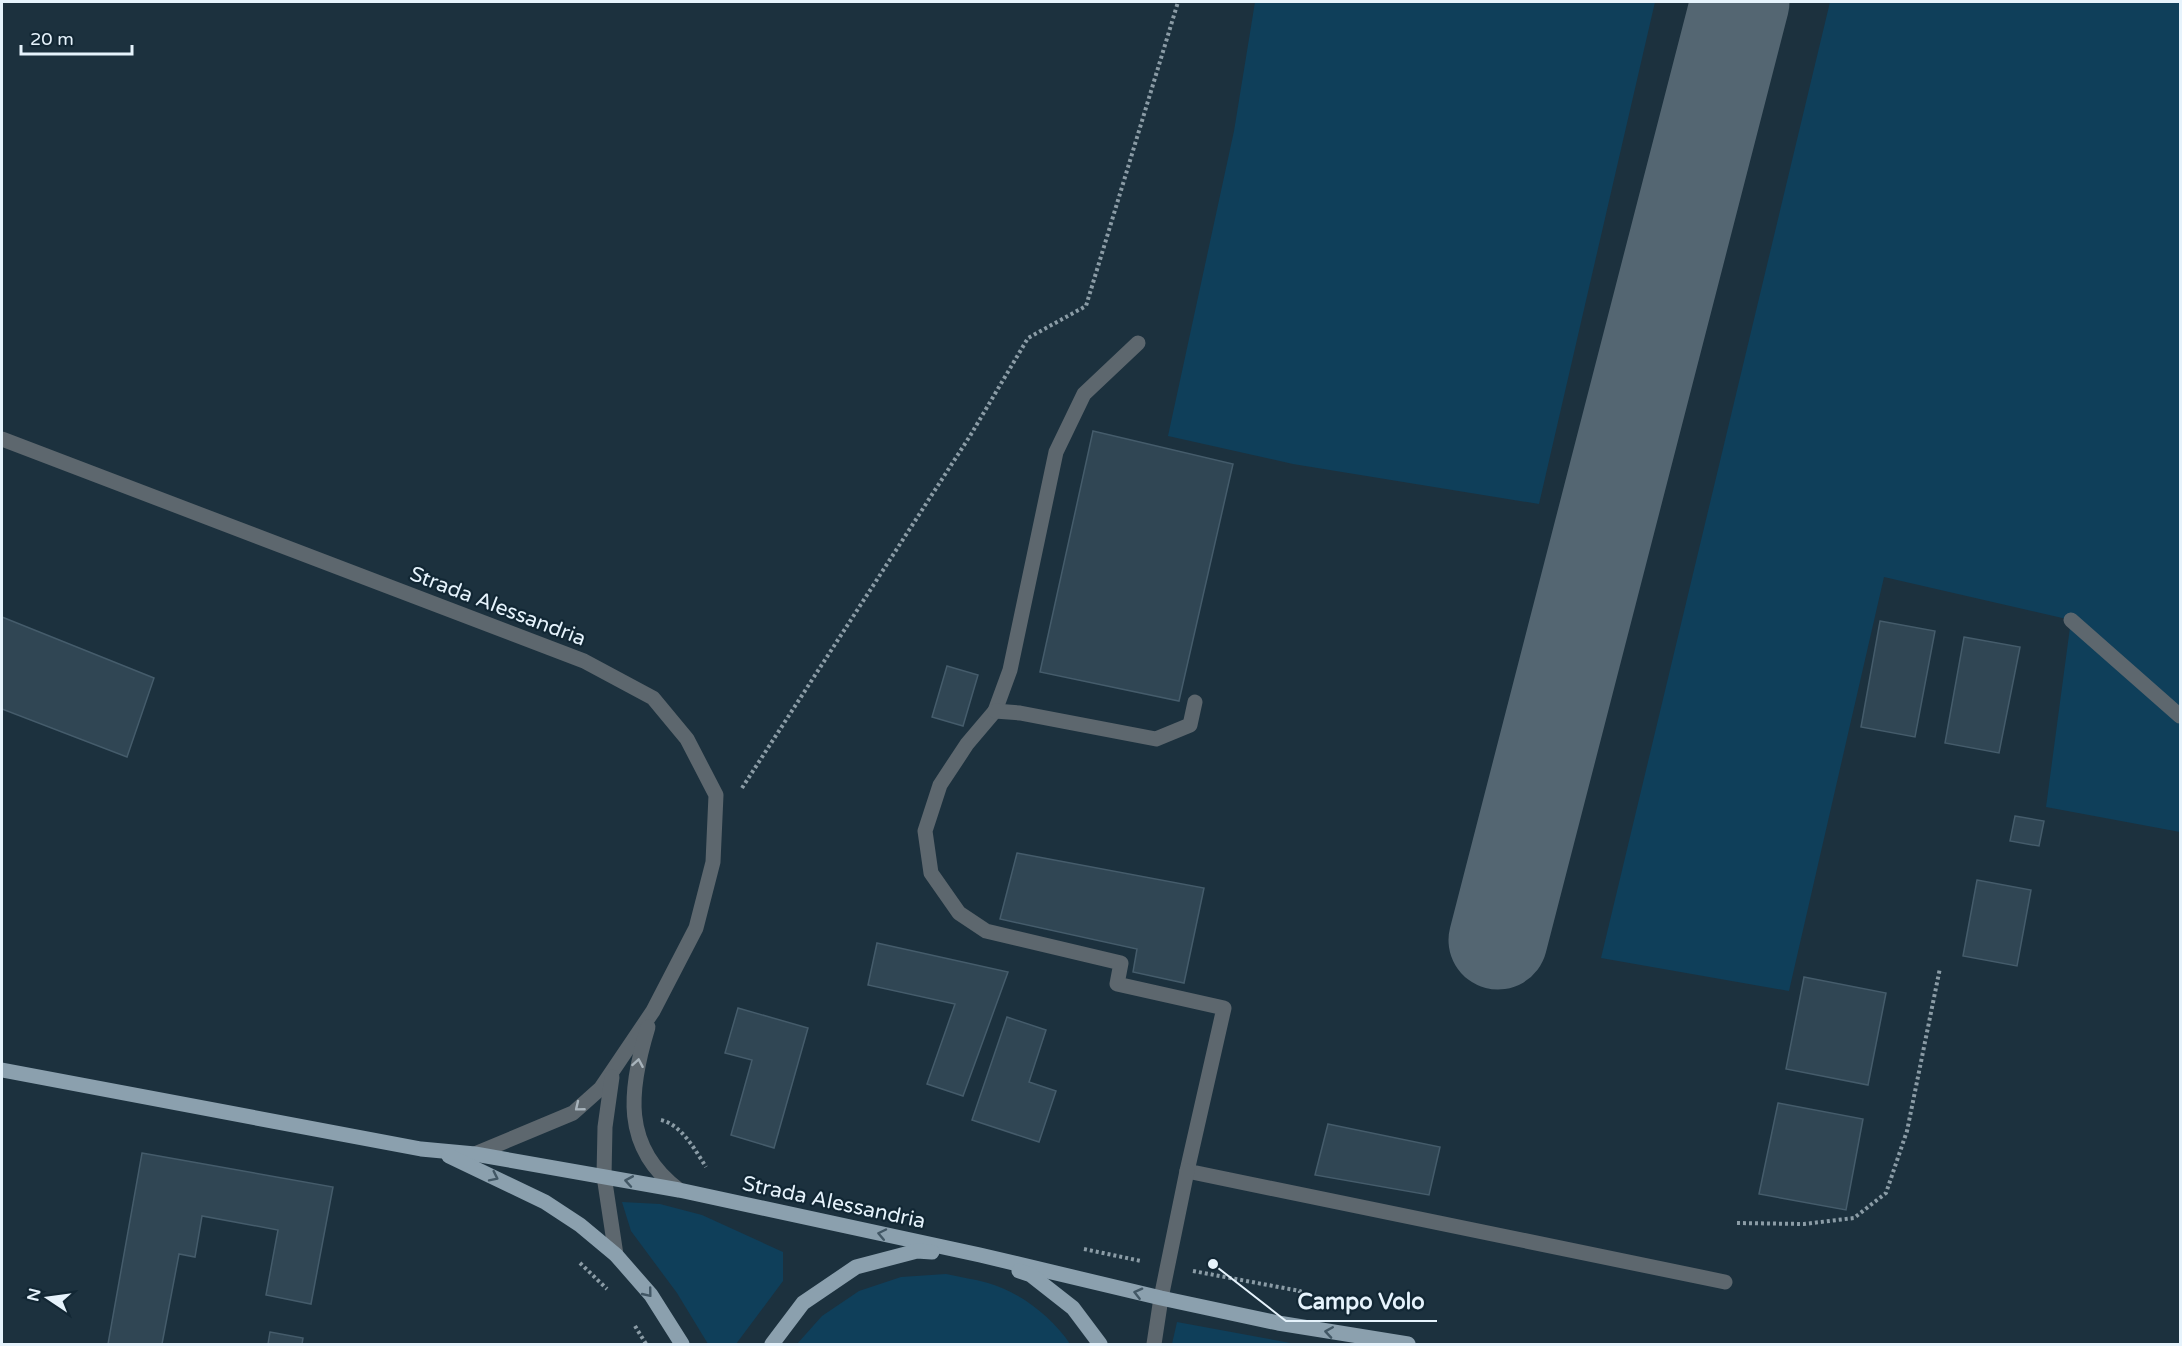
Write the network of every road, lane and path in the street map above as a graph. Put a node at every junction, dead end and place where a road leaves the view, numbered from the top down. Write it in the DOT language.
graph roads {
  1 [pos="1178,2"];
  2 [pos="1138,343"];
  3 [pos="2,439"];
  4 [pos="2071,620"];
  5 [pos="1195,702"];
  6 [pos="995,711"];
  7 [pos="2181,716"];
  8 [pos="740,792"];
  9 [pos="1940,968"];
  10 [pos="653,1011"];
  11 [pos="615,1069"];
  12 [pos="2,1070"];
  13 [pos="634,1114"];
  14 [pos="441,1152"];
  15 [pos="475,1154"];
  16 [pos="1187,1171"];
  17 [pos="710,1173"];
  18 [pos="604,1176"];
  19 [pos="679,1190"];
  20 [pos="1737,1223"];
  21 [pos="1074,1248"];
  22 [pos="980,1255"];
  23 [pos="616,1256"];
  24 [pos="575,1258"];
  25 [pos="1168,1266"];
  26 [pos="1725,1282"];
  27 [pos="607,1290"];
  28 [pos="1161,1298"];
  29 [pos="635,1325"];
  30 [pos="1293,1326"];
  31 [pos="646,1344"];
  32 [pos="682,1344"];
  33 [pos="772,1344"];
  34 [pos="1100,1344"];
  35 [pos="1154,1344"];
  36 [pos="1408,1344"];
  1 -- 8 [label="path"];
  2 -- 6 [label="street"];
  3 -- 10 [label="street, Strada Alessandria"];
  4 -- 7 [label="street"];
  5 -- 6 [label="street"];
  6 -- 16 [label="street"];
  9 -- 20 [label="path"];
  10 -- 11 [label="street, Strada Alessandria"];
  13 -- 10 [label="street, Strada Alessandria, one-way"];
  11 -- 15 [label="street, Strada Alessandria, one-way"];
  11 -- 18 [label="street"];
  12 -- 14 [label="main road"];
  13 -- 17 [label="path"];
  13 -- 19 [label="street, Strada Alessandria"];
  14 -- 15 [label="main road, Strada Alessandria"];
  14 -- 23 [label="main road, one-way"];
  15 -- 18 [label="main road, Strada Alessandria"];
  16 -- 25 [label="street"];
  16 -- 26 [label="street"];
  19 -- 18 [label="main road, Strada Alessandria, one-way"];
  18 -- 23 [label="street"];
  22 -- 19 [label="main road, Strada Alessandria, one-way"];
  21 -- 25 [label="path"];
  28 -- 22 [label="main road, one-way"];
  22 -- 33 [label="main road"];
  22 -- 34 [label="main road"];
  23 -- 32 [label="main road, one-way"];
  24 -- 27 [label="path"];
  25 -- 28 [label="street"];
  25 -- 30 [label="path"];
  28 -- 30 [label="main road"];
  28 -- 35 [label="street"];
  29 -- 31 [label="path"];
  36 -- 30 [label="main road, one-way"];
}
